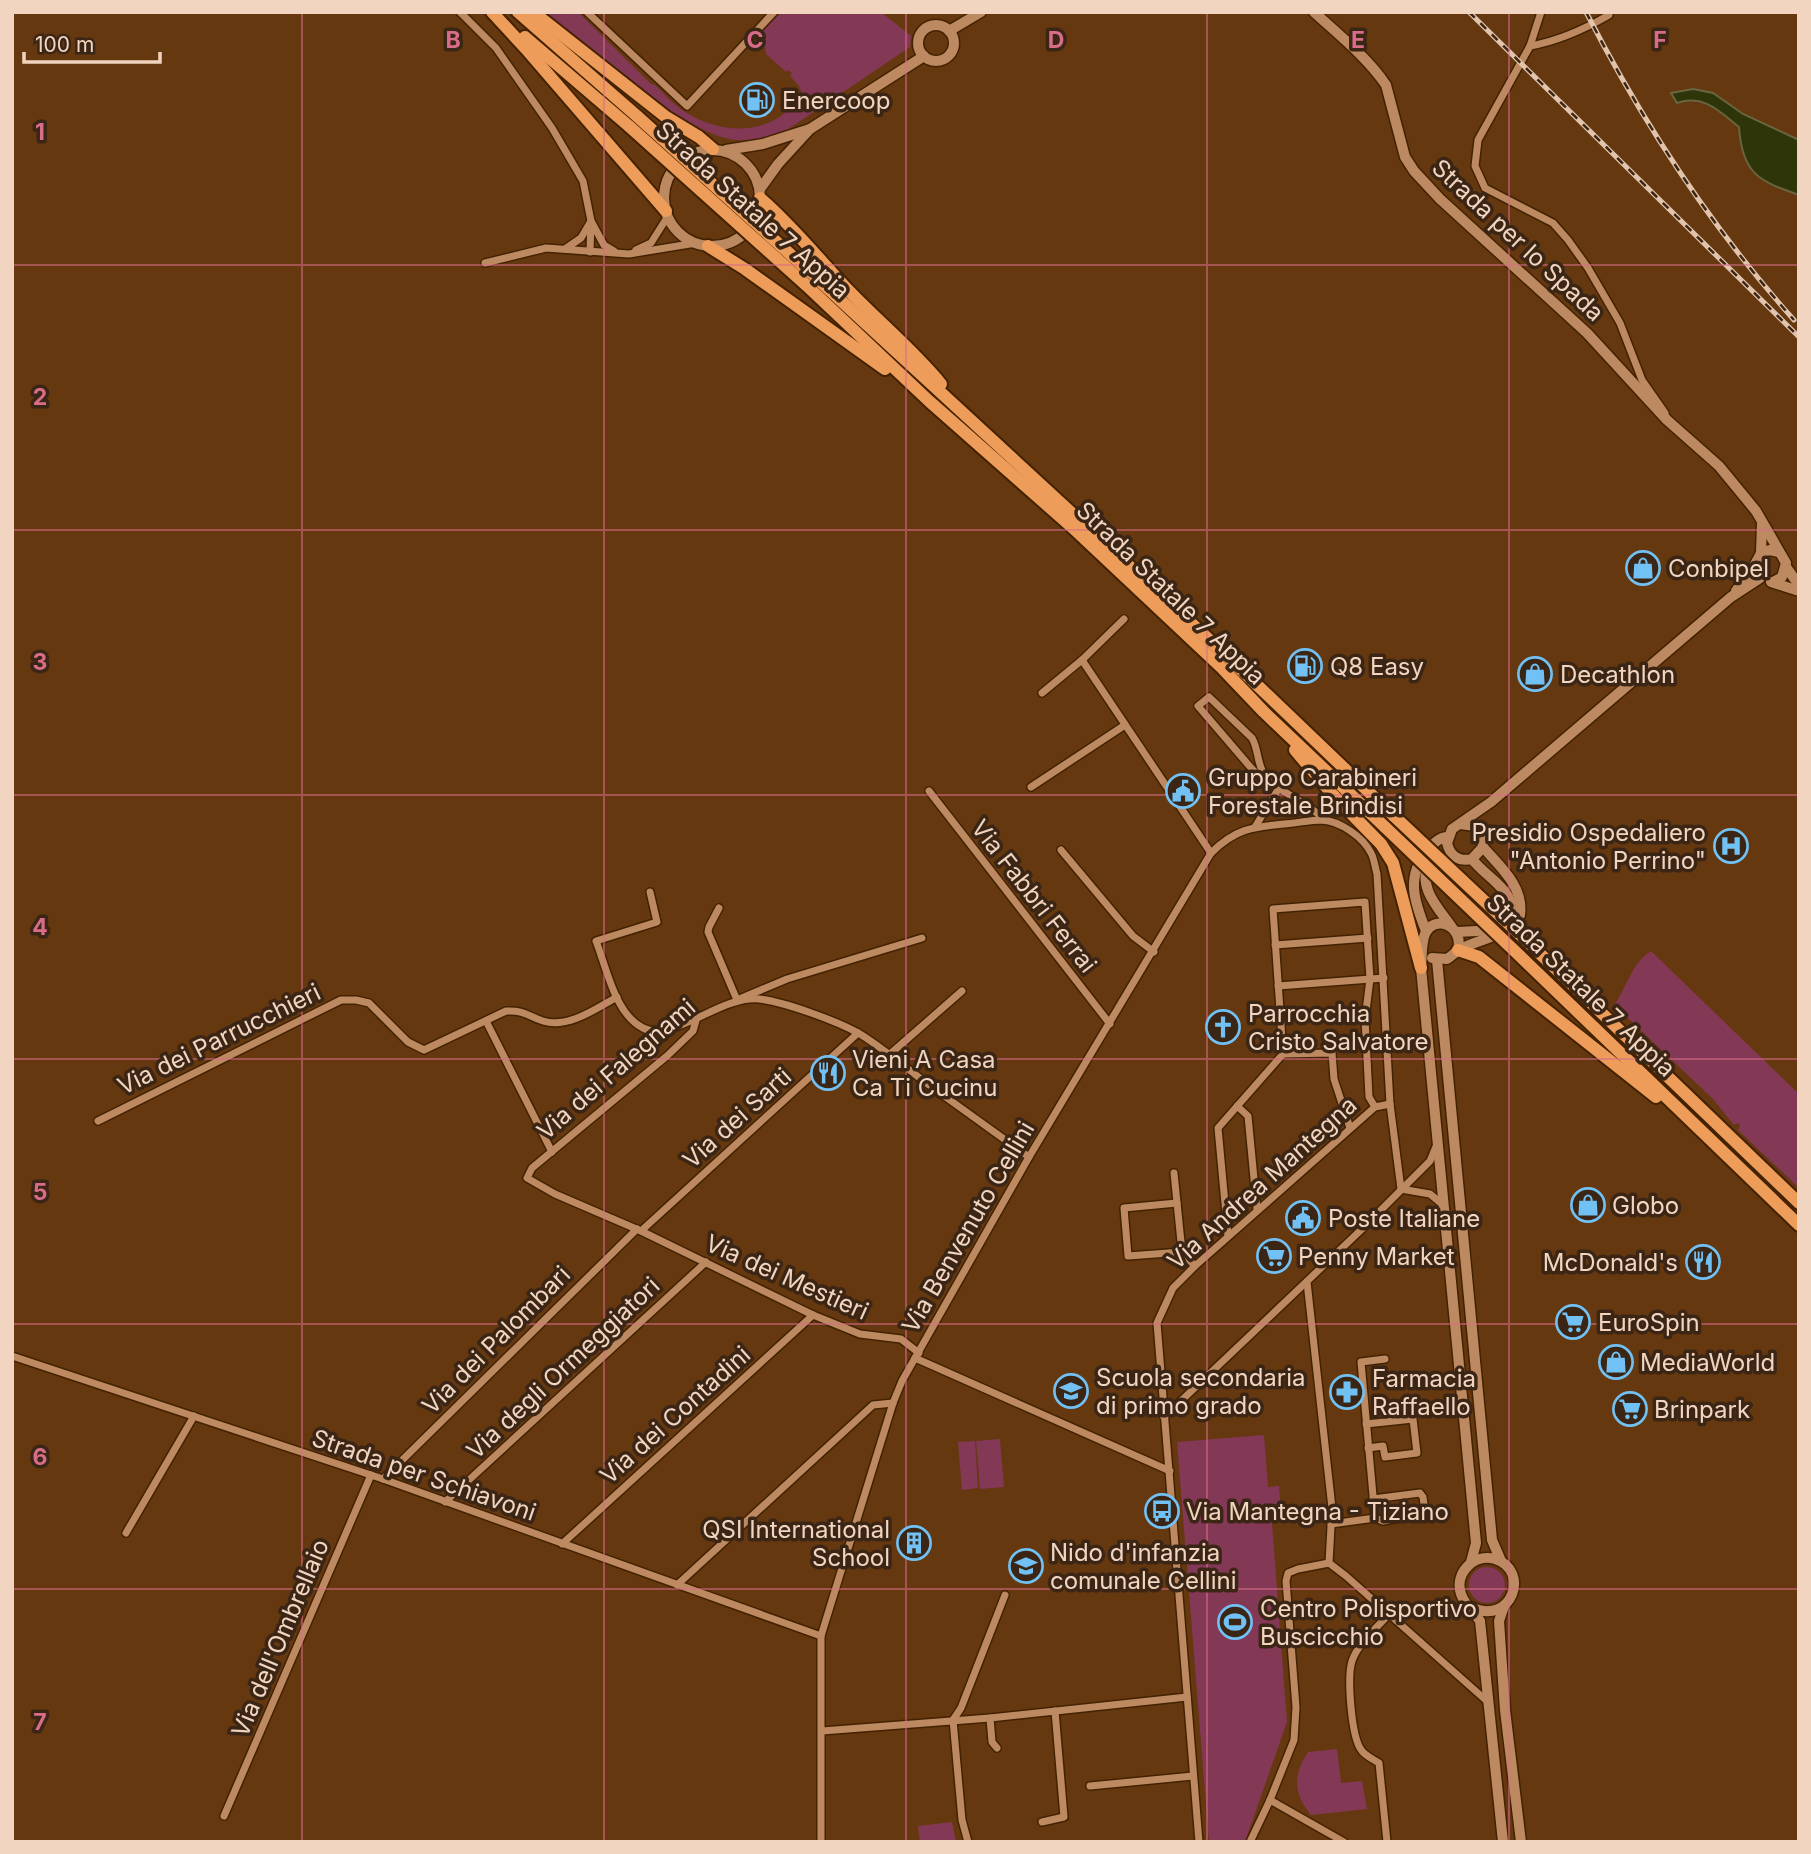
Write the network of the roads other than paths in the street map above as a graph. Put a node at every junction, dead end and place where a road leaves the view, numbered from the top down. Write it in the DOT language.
graph roads {
  1 [pos="460,12"];
  2 [pos="494,12"];
  3 [pos="518,12"];
  4 [pos="533,12"];
  5 [pos="587,12"];
  6 [pos="774,12"];
  7 [pos="981,12"];
  8 [pos="1314,12"];
  9 [pos="1541,12"];
  10 [pos="1609,12"];
  11 [pos="948,31"];
  12 [pos="1530,46"];
  13 [pos="924,56"];
  14 [pos="634,122"];
  15 [pos="810,129"];
  16 [pos="718,150"];
  17 [pos="760,193"];
  18 [pos="667,214"];
  19 [pos="591,221"];
  20 [pos="702,244"];
  21 [pos="565,248"];
  22 [pos="590,252"];
  23 [pos="618,253"];
  24 [pos="629,254"];
  25 [pos="485,263"];
  26 [pos="808,279"];
  27 [pos="929,401"];
  28 [pos="966,414"];
  29 [pos="1667,420"];
  30 [pos="1762,523"];
  31 [pos="1779,552"];
  32 [pos="1761,553"];
  33 [pos="1754,566"];
  34 [pos="1786,567"];
  35 [pos="1760,578"];
  36 [pos="1773,582"];
  37 [pos="1799,585"];
  38 [pos="1799,591"];
  39 [pos="1731,597"];
  40 [pos="1124,619"];
  41 [pos="1082,660"];
  42 [pos="1042,693"];
  43 [pos="1264,712"];
  44 [pos="1125,725"];
  45 [pos="1266,776"];
  46 [pos="1031,787"];
  47 [pos="1279,788"];
  48 [pos="929,791"];
  49 [pos="1491,802"];
  50 [pos="1324,820"];
  51 [pos="1460,824"];
  52 [pos="1255,827"];
  53 [pos="1479,830"];
  54 [pos="1447,837"];
  55 [pos="1483,847"];
  56 [pos="1060,850"];
  57 [pos="1211,853"];
  58 [pos="1451,853"];
  59 [pos="1472,859"];
  60 [pos="649,892"];
  61 [pos="719,908"];
  62 [pos="1454,929"];
  63 [pos="1410,934"];
  64 [pos="922,938"];
  65 [pos="1368,938"];
  66 [pos="1424,940"];
  67 [pos="1275,945"];
  68 [pos="1458,950"];
  69 [pos="1154,951"];
  70 [pos="1437,960"];
  71 [pos="1421,968"];
  72 [pos="1384,978"];
  73 [pos="1370,979"];
  74 [pos="1278,986"];
  75 [pos="962,991"];
  76 [pos="617,998"];
  77 [pos="737,1000"];
  78 [pos="697,1017"];
  79 [pos="485,1021"];
  80 [pos="1110,1024"];
  81 [pos="858,1034"];
  82 [pos="1283,1054"];
  83 [pos="889,1055"];
  84 [pos="1390,1104"];
  85 [pos="1237,1106"];
  86 [pos="1374,1107"];
  87 [pos="98,1121"];
  88 [pos="1350,1128"];
  89 [pos="1703,1132"];
  90 [pos="1437,1144"];
  91 [pos="552,1152"];
  92 [pos="1029,1157"];
  93 [pos="1174,1173"];
  94 [pos="1401,1189"];
  95 [pos="1177,1203"];
  96 [pos="1799,1203"];
  97 [pos="1442,1204"];
  98 [pos="1257,1210"];
  99 [pos="1799,1225"];
  100 [pos="639,1230"];
  101 [pos="1228,1236"];
  102 [pos="1182,1252"];
  103 [pos="706,1262"];
  104 [pos="1195,1266"];
  105 [pos="1307,1282"];
  106 [pos="813,1315"];
  107 [pos="12,1356"];
  108 [pos="917,1356"];
  109 [pos="1385,1359"];
  110 [pos="893,1403"];
  111 [pos="194,1416"];
  112 [pos="1164,1417"];
  113 [pos="1366,1424"];
  114 [pos="1368,1448"];
  115 [pos="1170,1471"];
  116 [pos="371,1475"];
  117 [pos="383,1479"];
  118 [pos="1373,1499"];
  119 [pos="446,1502"];
  120 [pos="1375,1518"];
  121 [pos="1331,1524"];
  122 [pos="126,1533"];
  123 [pos="562,1544"];
  124 [pos="1471,1562"];
  125 [pos="1501,1562"];
  126 [pos="1329,1563"];
  127 [pos="677,1585"];
  128 [pos="1005,1595"];
  129 [pos="1504,1606"];
  130 [pos="1471,1607"];
  131 [pos="1389,1614"];
  132 [pos="821,1636"];
  133 [pos="1187,1698"];
  134 [pos="1488,1702"];
  135 [pos="1055,1711"];
  136 [pos="990,1718"];
  137 [pos="953,1720"];
  138 [pos="822,1731"];
  139 [pos="997,1748"];
  140 [pos="1193,1776"];
  141 [pos="1090,1786"];
  142 [pos="1270,1800"];
  143 [pos="224,1816"];
  144 [pos="1042,1822"];
  145 [pos="821,1842"];
  146 [pos="968,1842"];
  147 [pos="1199,1842"];
  148 [pos="1250,1842"];
  149 [pos="1344,1842"];
  150 [pos="1387,1842"];
  151 [pos="1503,1842"];
  152 [pos="1521,1842"];
  1 -- 19 [label="street"];
  2 -- 14 [label="highway, Strada Statale 7 Appia"];
  2 -- 18 [label="highway"];
  3 -- 14 [label="highway, Strada Statale 7 Appia"];
  4 -- 16 [label="highway"];
  5 -- 6 [label="street"];
  7 -- 11 [label="street"];
  8 -- 29 [label="street, Strada per lo Spada"];
  9 -- 12 [label="street"];
  10 -- 12 [label="street"];
  11 -- 13 [label="street"];
  11 -- 13 [label="street"];
  12 -- 29 [label="street"];
  13 -- 15 [label="street"];
  14 -- 26 [label="highway, Strada Statale 7 Appia, bridge"];
  15 -- 16 [label="street"];
  15 -- 17 [label="street"];
  16 -- 17 [label="street"];
  16 -- 18 [label="street"];
  17 -- 20 [label="street"];
  17 -- 28 [label="highway"];
  18 -- 20 [label="street"];
  18 -- 24 [label="street"];
  19 -- 21 [label="street"];
  19 -- 22 [label="street"];
  19 -- 23 [label="street"];
  20 -- 24 [label="street"];
  20 -- 27 [label="highway"];
  21 -- 22 [label="street"];
  21 -- 25 [label="street"];
  22 -- 23 [label="street"];
  23 -- 24 [label="street"];
  26 -- 27 [label="highway, Strada Statale 7 Appia"];
  26 -- 28 [label="highway, Strada Statale 7 Appia"];
  27 -- 43 [label="highway, Strada Statale 7 Appia"];
  28 -- 96 [label="highway, Strada Statale 7 Appia, bridge"];
  29 -- 30 [label="street"];
  30 -- 31 [label="street"];
  30 -- 32 [label="street"];
  31 -- 32 [label="street"];
  31 -- 34 [label="street"];
  32 -- 33 [label="street"];
  33 -- 35 [label="street"];
  33 -- 39 [label="street"];
  34 -- 36 [label="street"];
  34 -- 37 [label="street"];
  35 -- 36 [label="street"];
  35 -- 39 [label="street"];
  36 -- 38 [label="street"];
  39 -- 49 [label="street"];
  40 -- 41 [label="street"];
  41 -- 42 [label="street"];
  41 -- 44 [label="street"];
  43 -- 63 [label="highway"];
  43 -- 89 [label="highway, Strada Statale 7 Appia, bridge"];
  44 -- 46 [label="street"];
  44 -- 57 [label="street"];
  45 -- 45 [label="street"];
  45 -- 47 [label="street"];
  47 -- 50 [label="street"];
  47 -- 52 [label="street"];
  48 -- 80 [label="street, Via Fabbri Ferrai"];
  49 -- 51 [label="street"];
  49 -- 53 [label="street"];
  50 -- 52 [label="street, Via Benvenuto Cellini"];
  50 -- 72 [label="street"];
  51 -- 53 [label="street"];
  51 -- 54 [label="street"];
  52 -- 57 [label="street, Via Benvenuto Cellini"];
  53 -- 55 [label="street"];
  54 -- 58 [label="street"];
  54 -- 66 [label="street"];
  55 -- 59 [label="street"];
  55 -- 68 [label="street"];
  56 -- 69 [label="street"];
  57 -- 69 [label="street, Via Benvenuto Cellini"];
  58 -- 59 [label="street"];
  58 -- 62 [label="street"];
  59 -- 62 [label="street"];
  60 -- 76 [label="street"];
  61 -- 77 [label="street"];
  62 -- 66 [label="street"];
  62 -- 68 [label="street"];
  63 -- 66 [label="highway"];
  63 -- 71 [label="highway"];
  64 -- 77 [label="street"];
  65 -- 67 [label="street"];
  65 -- 67 [label="street"];
  65 -- 73 [label="street"];
  66 -- 70 [label="street"];
  66 -- 71 [label="street"];
  67 -- 74 [label="street"];
  68 -- 70 [label="street"];
  68 -- 89 [label="highway"];
  69 -- 80 [label="street, Via Benvenuto Cellini"];
  70 -- 125 [label="street"];
  71 -- 90 [label="street"];
  72 -- 73 [label="street"];
  72 -- 84 [label="street"];
  73 -- 74 [label="street"];
  73 -- 86 [label="street"];
  74 -- 82 [label="street"];
  75 -- 83 [label="street"];
  76 -- 78 [label="street"];
  76 -- 79 [label="street, Via dei Parrucchieri"];
  77 -- 78 [label="street, Via dei Falegnami"];
  77 -- 81 [label="street, Via dei Falegnami"];
  78 -- 91 [label="street, Via dei Falegnami"];
  79 -- 87 [label="street, Via dei Parrucchieri"];
  79 -- 91 [label="street"];
  80 -- 92 [label="street, Via Benvenuto Cellini"];
  81 -- 83 [label="street, Via dei Falegnami"];
  81 -- 100 [label="street, Via dei Sarti"];
  82 -- 85 [label="street"];
  82 -- 88 [label="street"];
  83 -- 92 [label="street, Via dei Falegnami"];
  84 -- 86 [label="street, Via Andrea Mantegna"];
  84 -- 94 [label="street"];
  85 -- 98 [label="street"];
  85 -- 101 [label="street"];
  86 -- 88 [label="street, Via Andrea Mantegna"];
  88 -- 98 [label="street, Via Andrea Mantegna"];
  89 -- 99 [label="highway, Strada Statale 7 Appia"];
  90 -- 94 [label="street"];
  90 -- 97 [label="street"];
  91 -- 100 [label="street, Via dei Falegnami"];
  92 -- 108 [label="street, Via Benvenuto Cellini"];
  93 -- 95 [label="street"];
  94 -- 97 [label="street"];
  94 -- 105 [label="street"];
  95 -- 102 [label="street"];
  95 -- 102 [label="street"];
  97 -- 124 [label="street"];
  98 -- 101 [label="street, Via Andrea Mantegna"];
  100 -- 103 [label="street, Via dei Mestieri"];
  100 -- 117 [label="street, Via dei Palombari"];
  101 -- 104 [label="street, Via Andrea Mantegna"];
  102 -- 104 [label="street"];
  103 -- 106 [label="street, Via dei Mestieri"];
  103 -- 119 [label="street, Via degli Ormeggiatori"];
  104 -- 112 [label="street, Via Andrea Mantegna"];
  105 -- 112 [label="street"];
  105 -- 121 [label="street"];
  106 -- 108 [label="street, Via dei Mestieri"];
  106 -- 123 [label="street, Via dei Contadini"];
  107 -- 111 [label="street, Strada per Schiavoni"];
  108 -- 110 [label="street, Via Benvenuto Cellini"];
  108 -- 115 [label="street, Via dei Mestieri"];
  109 -- 113 [label="street"];
  110 -- 127 [label="street"];
  110 -- 132 [label="street, Via Benvenuto Cellini"];
  111 -- 116 [label="street, Strada per Schiavoni"];
  111 -- 122 [label="street"];
  112 -- 115 [label="street, Via Andrea Mantegna"];
  113 -- 114 [label="street"];
  113 -- 114 [label="street"];
  114 -- 118 [label="street"];
  115 -- 133 [label="street, Via Andrea Mantegna"];
  116 -- 117 [label="street, Strada per Schiavoni"];
  116 -- 143 [label="street, Via dell'Ombrellaio"];
  117 -- 119 [label="street, Strada per Schiavoni"];
  118 -- 120 [label="street"];
  118 -- 120 [label="street"];
  119 -- 123 [label="street, Strada per Schiavoni"];
  120 -- 121 [label="street"];
  121 -- 126 [label="street"];
  123 -- 127 [label="street, Strada per Schiavoni"];
  124 -- 125 [label="street"];
  124 -- 130 [label="street"];
  125 -- 129 [label="street"];
  126 -- 131 [label="street"];
  126 -- 142 [label="street"];
  127 -- 132 [label="street, Strada per Schiavoni"];
  128 -- 137 [label="street"];
  129 -- 130 [label="street"];
  129 -- 152 [label="street"];
  130 -- 134 [label="street"];
  131 -- 134 [label="street"];
  131 -- 150 [label="street"];
  132 -- 138 [label="street, Via Benvenuto Cellini"];
  133 -- 135 [label="street"];
  133 -- 140 [label="street, Via Andrea Mantegna"];
  134 -- 151 [label="street"];
  135 -- 136 [label="street"];
  135 -- 144 [label="street"];
  136 -- 137 [label="street"];
  136 -- 139 [label="street"];
  137 -- 138 [label="street"];
  137 -- 146 [label="street"];
  138 -- 145 [label="street, Via Benvenuto Cellini"];
  140 -- 141 [label="street"];
  140 -- 147 [label="street, Via Andrea Mantegna"];
  142 -- 148 [label="street"];
  142 -- 149 [label="street"];
}
